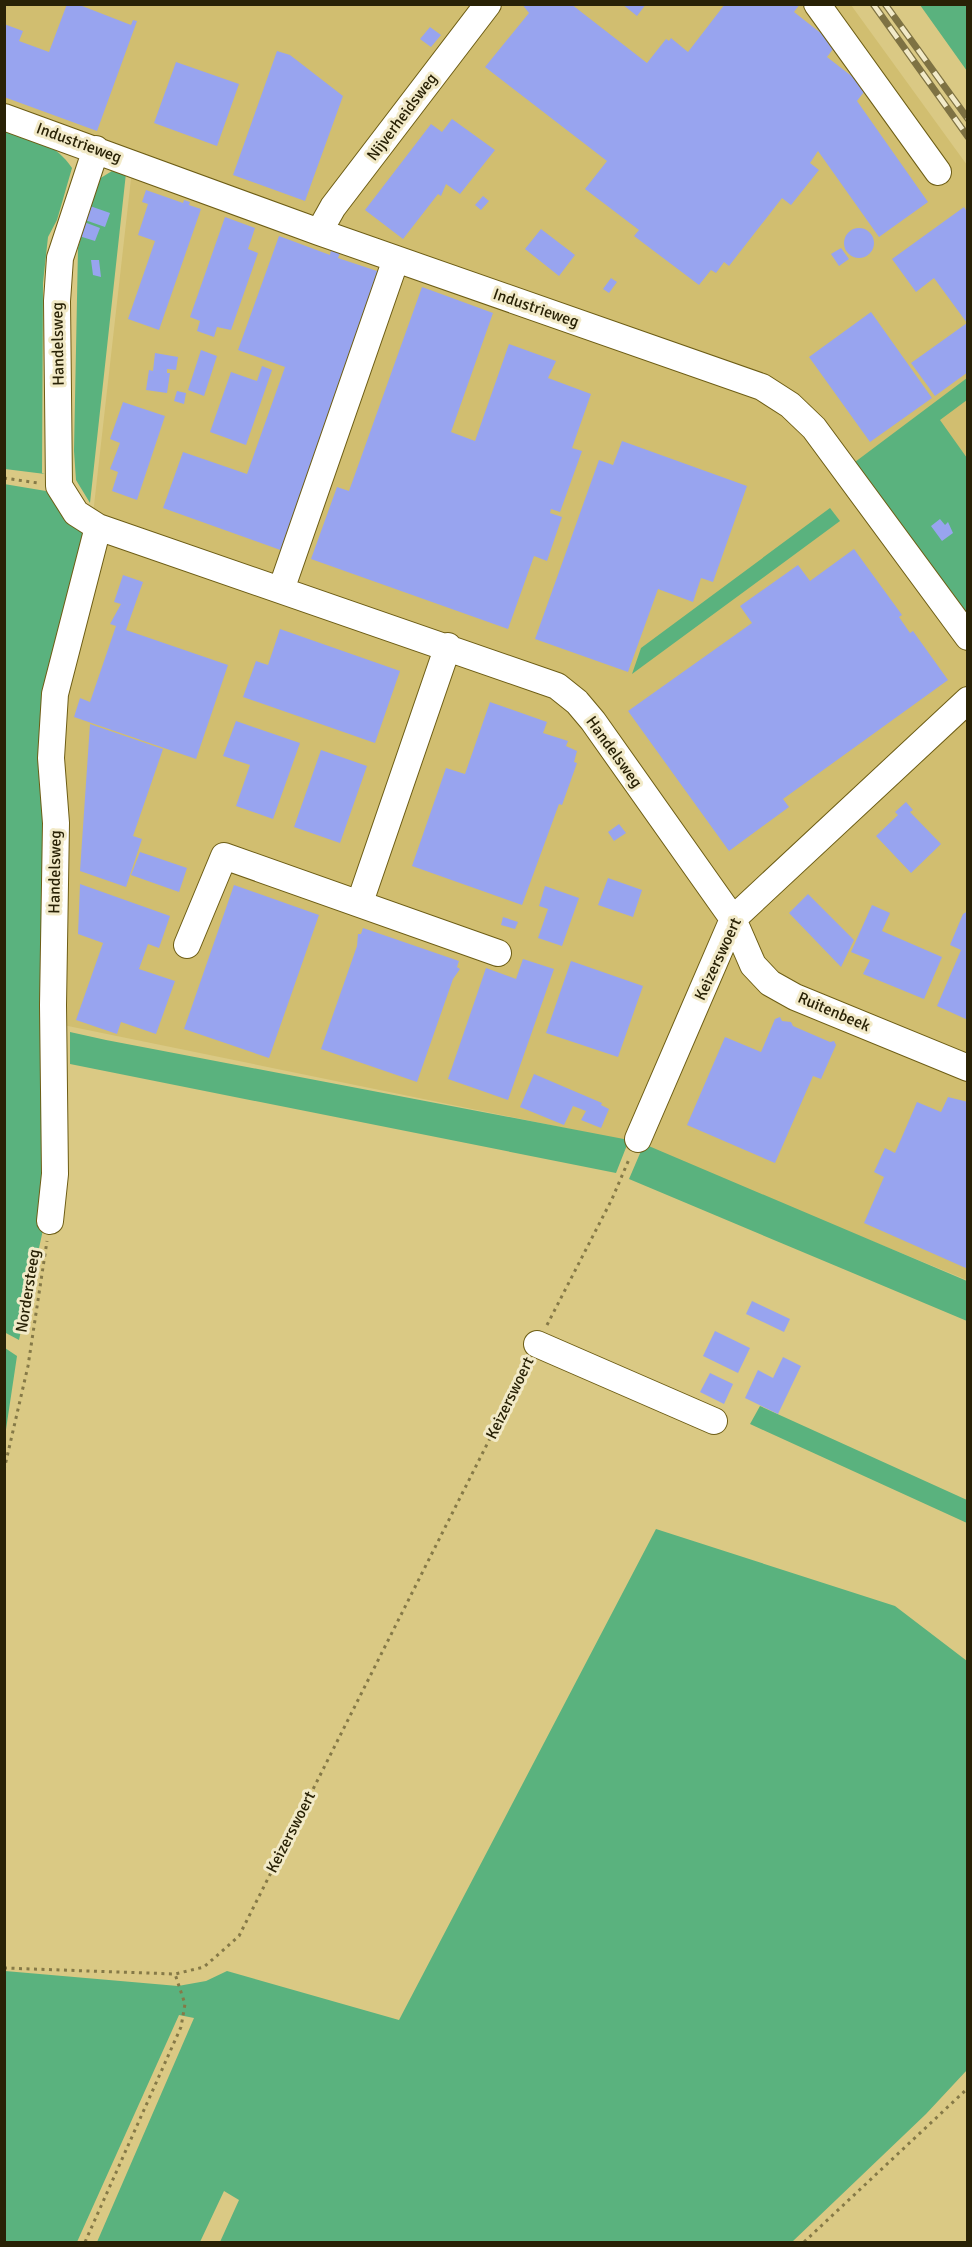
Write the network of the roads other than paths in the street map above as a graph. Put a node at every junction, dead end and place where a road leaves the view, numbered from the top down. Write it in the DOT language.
graph roads {
  1 [pos="488,4"];
  2 [pos="817,4"];
  3 [pos="4,117"];
  4 [pos="96,149"];
  5 [pos="938,172"];
  6 [pos="320,232"];
  7 [pos="396,259"];
  8 [pos="98,527"];
  9 [pos="281,590"];
  10 [pos="968,637"];
  11 [pos="448,646"];
  12 [pos="968,700"];
  13 [pos="360,902"];
  14 [pos="733,919"];
  15 [pos="187,945"];
  16 [pos="498,953"];
  17 [pos="968,1068"];
  18 [pos="638,1138"];
  19 [pos="50,1221"];
  20 [pos="537,1344"];
  21 [pos="714,1421"];
  1 -- 6 [label="street, Nijverheidsweg"];
  2 -- 5 [label="street"];
  3 -- 4 [label="street, Industrieweg"];
  4 -- 6 [label="street, Industrieweg"];
  4 -- 8 [label="street, Handelsweg"];
  6 -- 7 [label="street, Industrieweg"];
  7 -- 9 [label="street"];
  7 -- 10 [label="street, Industrieweg"];
  8 -- 9 [label="street, Handelsweg"];
  8 -- 19 [label="street, Handelsweg"];
  9 -- 11 [label="street, Handelsweg"];
  11 -- 13 [label="street"];
  11 -- 14 [label="street, Handelsweg"];
  12 -- 14 [label="street, Keizerswoert"];
  13 -- 15 [label="street"];
  13 -- 16 [label="street"];
  14 -- 17 [label="street, Ruitenbeek"];
  14 -- 18 [label="street, Keizerswoert"];
  20 -- 21 [label="street"];
}
